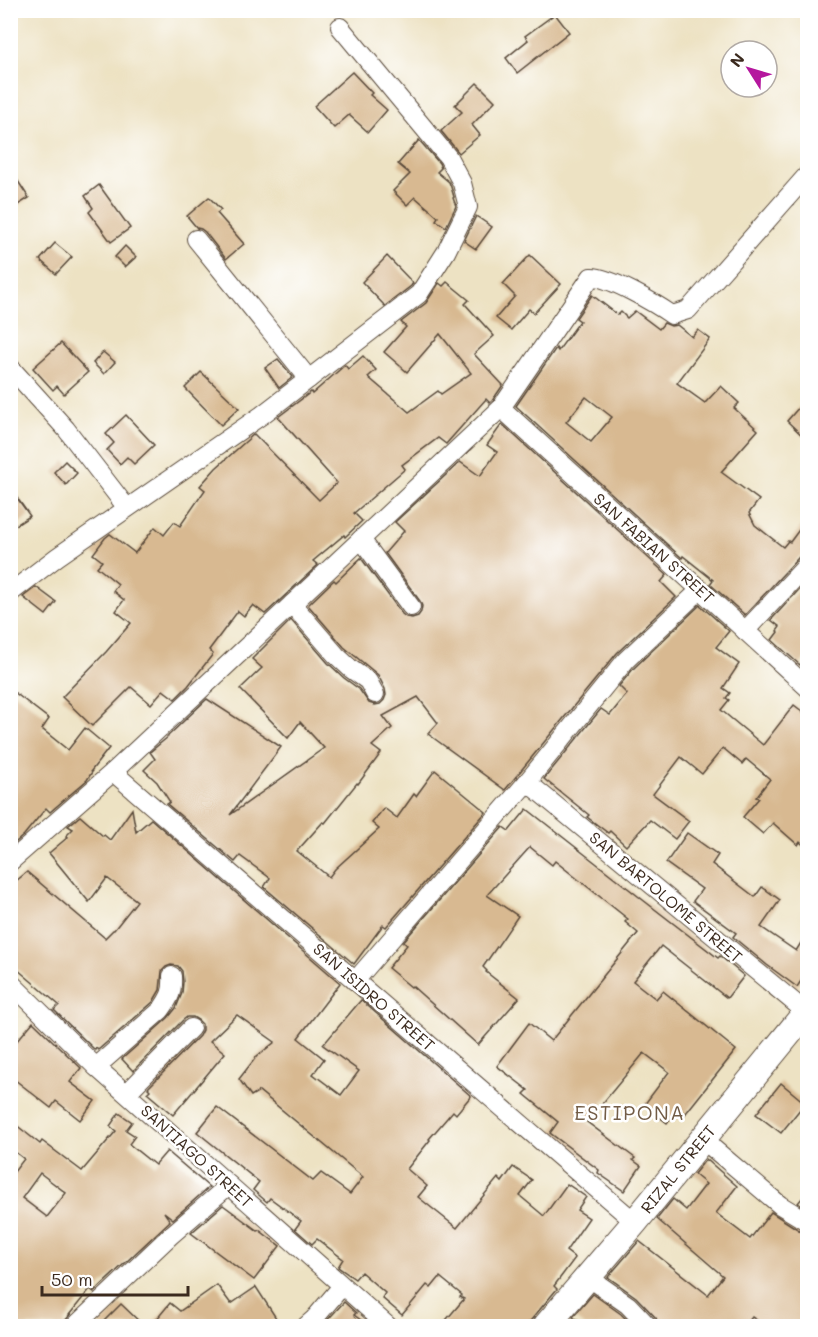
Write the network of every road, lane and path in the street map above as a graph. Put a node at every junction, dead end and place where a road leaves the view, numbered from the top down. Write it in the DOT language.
graph roads {
  1 [pos="340,27"];
  2 [pos="807,174"];
  3 [pos="196,239"];
  4 [pos="10,367"];
  5 [pos="309,379"];
  6 [pos="501,408"];
  7 [pos="127,508"];
  8 [pos="361,539"];
  9 [pos="807,564"];
  10 [pos="700,590"];
  11 [pos="10,593"];
  12 [pos="292,604"];
  13 [pos="411,607"];
  14 [pos="745,632"];
  15 [pos="807,688"];
  16 [pos="375,694"];
  17 [pos="113,772"];
  18 [pos="527,782"];
  19 [pos="10,862"];
  20 [pos="172,976"];
  21 [pos="356,981"];
  22 [pos="10,982"];
  23 [pos="807,1011"];
  24 [pos="191,1028"];
  25 [pos="96,1066"];
  26 [pos="127,1094"];
  27 [pos="702,1139"];
  28 [pos="229,1185"];
  29 [pos="635,1222"];
  30 [pos="807,1222"];
  31 [pos="588,1276"];
  32 [pos="342,1286"];
  33 [pos="75,1326"];
  34 [pos="306,1326"];
  35 [pos="388,1326"];
  36 [pos="546,1326"];
  37 [pos="648,1326"];
  1 -- 5 [label="street"];
  2 -- 6 [label="street"];
  3 -- 5 [label="street"];
  4 -- 7 [label="street"];
  5 -- 7 [label="street"];
  6 -- 8 [label="street"];
  6 -- 10 [label="street, SAN FABIAN STREET"];
  7 -- 11 [label="street"];
  8 -- 12 [label="street"];
  8 -- 13 [label="street"];
  9 -- 14 [label="street"];
  10 -- 14 [label="street, SAN FABIAN STREET"];
  10 -- 18 [label="street"];
  12 -- 16 [label="street"];
  12 -- 17 [label="street"];
  14 -- 15 [label="street, SAN FABIAN STREET"];
  17 -- 19 [label="street"];
  17 -- 21 [label="street, SAN ISIDRO STREET"];
  18 -- 21 [label="street"];
  18 -- 23 [label="street, SAN BARTOLOME STREET"];
  20 -- 25 [label="street"];
  21 -- 29 [label="street, SAN ISIDRO STREET"];
  22 -- 25 [label="street, SANTIAGO STREET"];
  23 -- 27 [label="main road, RIZAL STREET"];
  24 -- 26 [label="street"];
  25 -- 26 [label="street, SANTIAGO STREET"];
  26 -- 28 [label="street, SANTIAGO STREET"];
  27 -- 29 [label="main road, RIZAL STREET"];
  27 -- 30 [label="street"];
  28 -- 32 [label="street, SANTIAGO STREET"];
  28 -- 33 [label="street"];
  29 -- 31 [label="main road, RIZAL STREET"];
  31 -- 36 [label="main road, RIZAL STREET"];
  31 -- 37 [label="street"];
  32 -- 34 [label="street"];
  32 -- 35 [label="street, SANTIAGO STREET"];
}
